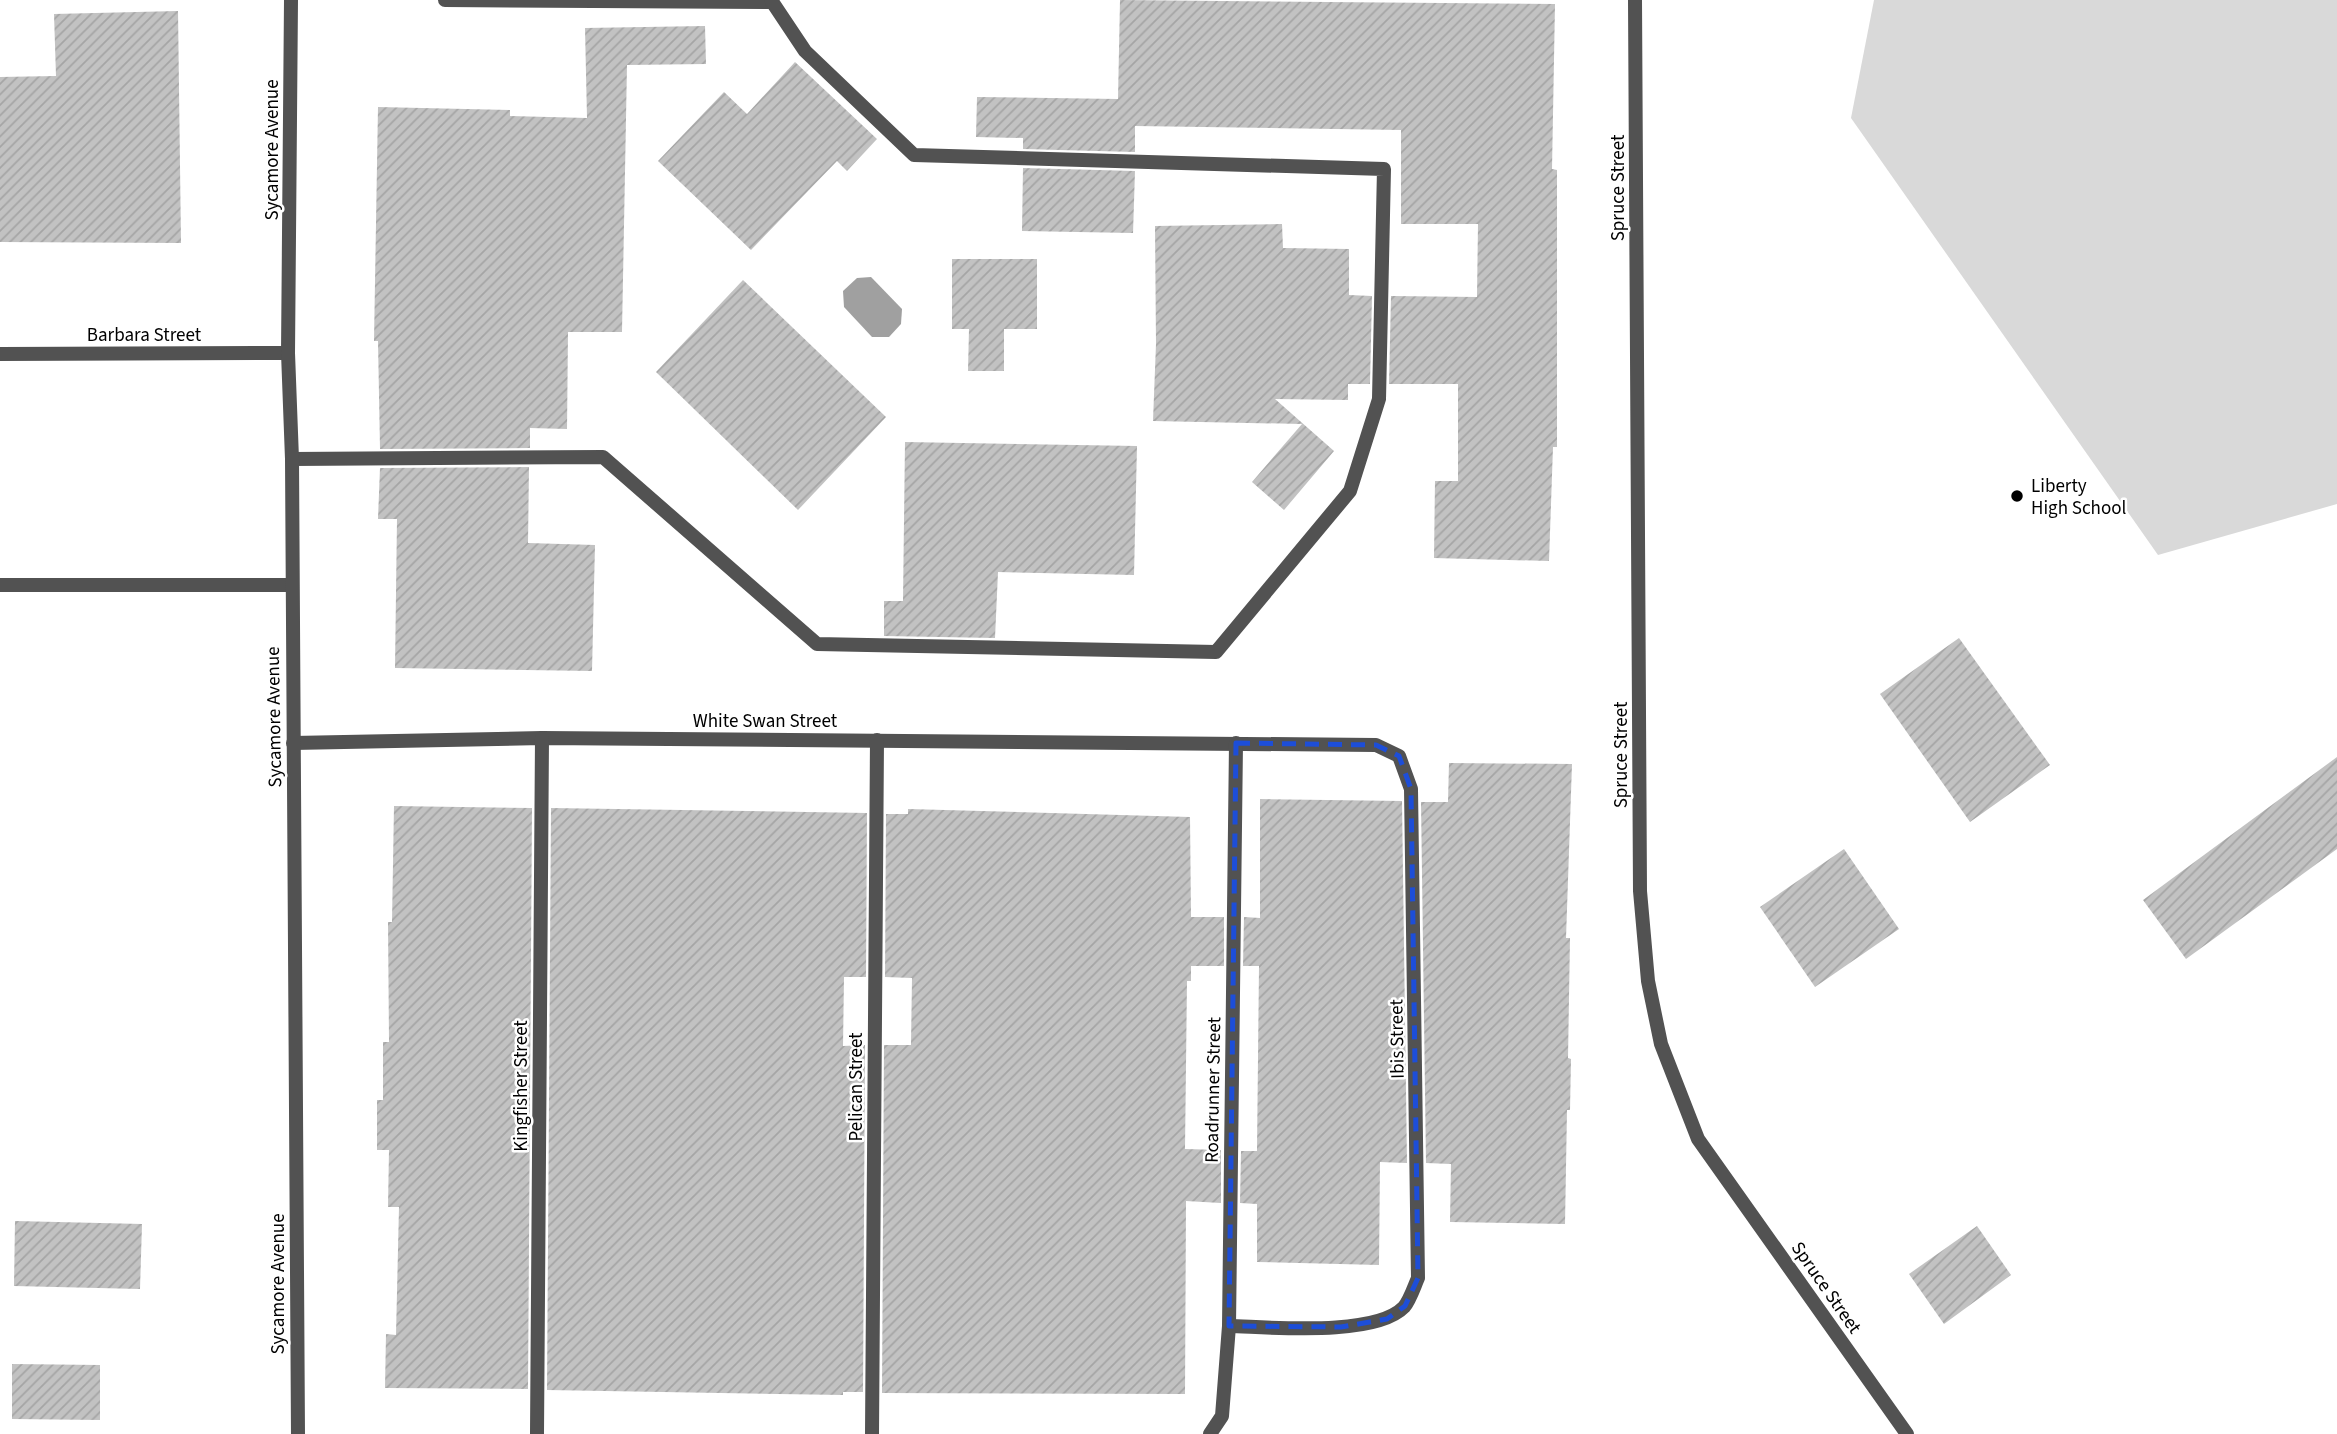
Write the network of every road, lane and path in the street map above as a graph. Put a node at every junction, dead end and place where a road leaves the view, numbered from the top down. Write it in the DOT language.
graph roads {
  1 [pos="291,0"];
  2 [pos="445,0"];
  3 [pos="1635,0"];
  4 [pos="772,1"];
  5 [pos="288,353"];
  6 [pos="0,354"];
  7 [pos="292,458"];
  8 [pos="0,585"];
  9 [pos="290,585"];
  10 [pos="542,738"];
  11 [pos="877,740"];
  12 [pos="293,743"];
  13 [pos="1236,743"];
  14 [pos="1229,1326"];
  15 [pos="298,1434"];
  16 [pos="537,1434"];
  17 [pos="872,1434"];
  18 [pos="1210,1434"];
  19 [pos="1907,1434"];
  1 -- 5 [label="street, Sycamore Avenue"];
  2 -- 4 [label="street"];
  3 -- 19 [label="street, Spruce Street"];
  4 -- 7 [label="street"];
  5 -- 6 [label="street, Barbara Street"];
  5 -- 7 [label="street, Sycamore Avenue"];
  7 -- 9 [label="street, Sycamore Avenue"];
  8 -- 9 [label="street"];
  9 -- 12 [label="street, Sycamore Avenue"];
  10 -- 11 [label="street, White Swan Street"];
  10 -- 12 [label="street, White Swan Street"];
  10 -- 16 [label="street, Kingfisher Street"];
  11 -- 13 [label="street, White Swan Street"];
  11 -- 17 [label="street, Pelican Street"];
  12 -- 15 [label="street, Sycamore Avenue"];
  13 -- 14 [label="street, Roadrunner Street"];
  13 -- 14 [label="street, Ibis Street"];
  14 -- 18 [label="street, Roadrunner Street"];
}
